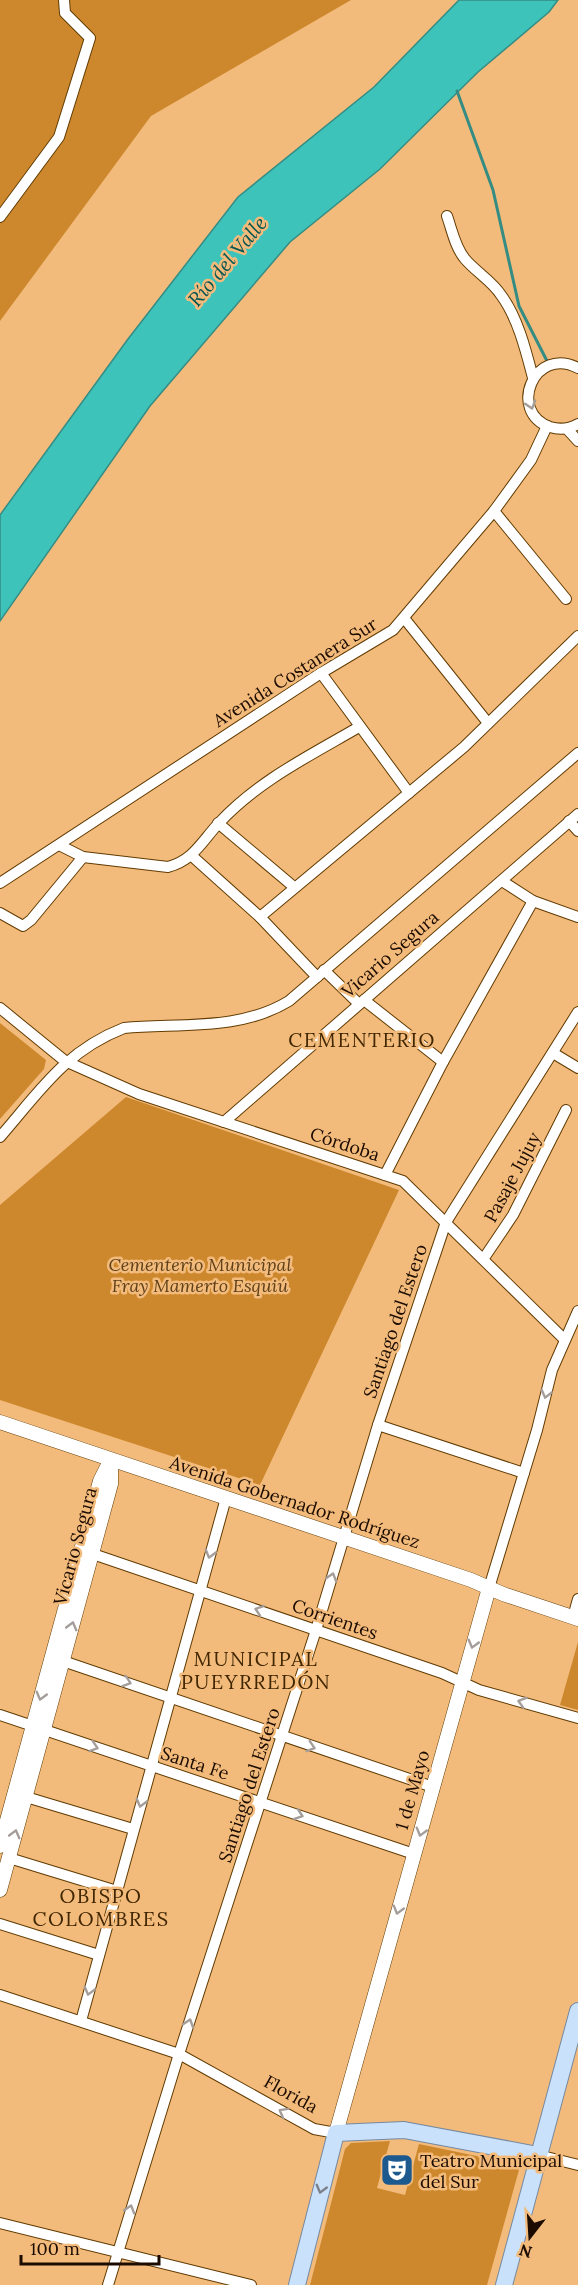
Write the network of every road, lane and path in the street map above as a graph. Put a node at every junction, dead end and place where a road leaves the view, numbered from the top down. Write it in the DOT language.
graph roads {
  1 [pos="64,0"];
  2 [pos="447,216"];
  3 [pos="0,217"];
  4 [pos="575,364"];
  5 [pos="533,378"];
  6 [pos="547,426"];
  7 [pos="573,426"];
  8 [pos="578,441"];
  9 [pos="494,511"];
  10 [pos="566,598"];
  11 [pos="404,618"];
  12 [pos="578,636"];
  13 [pos="321,673"];
  14 [pos="488,723"];
  15 [pos="358,727"];
  16 [pos="578,753"];
  17 [pos="409,793"];
  18 [pos="578,814"];
  19 [pos="569,821"];
  20 [pos="218,823"];
  21 [pos="578,831"];
  22 [pos="59,845"];
  23 [pos="192,856"];
  24 [pos="83,857"];
  25 [pos="502,881"];
  26 [pos="0,883"];
  27 [pos="294,887"];
  28 [pos="533,902"];
  29 [pos="0,913"];
  30 [pos="260,917"];
  31 [pos="578,917"];
  32 [pos="320,973"];
  33 [pos="361,1002"];
  34 [pos="0,1008"];
  35 [pos="578,1012"];
  36 [pos="553,1053"];
  37 [pos="66,1060"];
  38 [pos="443,1062"];
  39 [pos="578,1068"];
  40 [pos="566,1110"];
  41 [pos="224,1122"];
  42 [pos="0,1137"];
  43 [pos="385,1175"];
  44 [pos="447,1222"];
  45 [pos="484,1258"];
  46 [pos="578,1311"];
  47 [pos="564,1339"];
  48 [pos="0,1422"];
  49 [pos="378,1425"];
  50 [pos="111,1460"];
  51 [pos="524,1473"];
  52 [pos="226,1498"];
  53 [pos="345,1537"];
  54 [pos="86,1552"];
  55 [pos="489,1588"];
  56 [pos="200,1590"];
  57 [pos="578,1599"];
  58 [pos="575,1618"];
  59 [pos="316,1630"];
  60 [pos="57,1659"];
  61 [pos="463,1682"];
  62 [pos="170,1696"];
  63 [pos="0,1715"];
  64 [pos="578,1718"];
  65 [pos="38,1728"];
  66 [pos="282,1735"];
  67 [pos="151,1766"];
  68 [pos="433,1787"];
  69 [pos="26,1797"];
  70 [pos="261,1802"];
  71 [pos="134,1829"];
  72 [pos="0,1845"];
  73 [pos="414,1854"];
  74 [pos="9,1858"];
  75 [pos="0,1890"];
  76 [pos="117,1891"];
  77 [pos="0,1924"];
  78 [pos="99,1955"];
  79 [pos="0,1995"];
  80 [pos="578,2011"];
  81 [pos="81,2020"];
  82 [pos="179,2054"];
  83 [pos="336,2133"];
  84 [pos="538,2155"];
  85 [pos="578,2165"];
  86 [pos="0,2223"];
  87 [pos="117,2253"];
  88 [pos="108,2285"];
  89 [pos="251,2285"];
  90 [pos="297,2285"];
  91 [pos="504,2285"];
  1 -- 3 [label="street"];
  2 -- 5 [label="street"];
  4 -- 5 [label="street"];
  5 -- 6 [label="street, one-way"];
  6 -- 7 [label="street"];
  6 -- 9 [label="street, Avenida Costanera Sur"];
  7 -- 8 [label="street"];
  9 -- 10 [label="street"];
  9 -- 11 [label="street, Avenida Costanera Sur"];
  11 -- 13 [label="street, Avenida Costanera Sur"];
  11 -- 14 [label="street"];
  12 -- 14 [label="street"];
  13 -- 15 [label="street"];
  13 -- 22 [label="street, Avenida Costanera Sur"];
  14 -- 17 [label="street"];
  15 -- 17 [label="street"];
  15 -- 20 [label="street"];
  16 -- 32 [label="street"];
  17 -- 27 [label="street"];
  18 -- 19 [label="street, Vicario Segura"];
  19 -- 21 [label="street"];
  19 -- 25 [label="street, Vicario Segura"];
  20 -- 23 [label="street"];
  20 -- 27 [label="street"];
  22 -- 24 [label="street"];
  22 -- 26 [label="street, Avenida Costanera Sur"];
  23 -- 24 [label="street"];
  23 -- 30 [label="street"];
  24 -- 29 [label="street"];
  25 -- 28 [label="street"];
  25 -- 33 [label="street, Vicario Segura"];
  27 -- 30 [label="street"];
  28 -- 31 [label="street"];
  28 -- 38 [label="street"];
  30 -- 32 [label="street"];
  32 -- 33 [label="street"];
  32 -- 37 [label="street"];
  33 -- 38 [label="street"];
  33 -- 41 [label="street, Vicario Segura"];
  34 -- 37 [label="street, Córdoba"];
  35 -- 36 [label="street, Santiago del Estero"];
  36 -- 39 [label="street"];
  36 -- 44 [label="street, Santiago del Estero"];
  37 -- 41 [label="street, Córdoba"];
  37 -- 42 [label="street"];
  38 -- 43 [label="street"];
  40 -- 45 [label="street, Pasaje Jujuy"];
  41 -- 43 [label="street, Córdoba"];
  43 -- 44 [label="street, Córdoba"];
  44 -- 45 [label="street, Córdoba"];
  44 -- 49 [label="street, Santiago del Estero"];
  45 -- 47 [label="street, Córdoba"];
  46 -- 47 [label="street, 1 de Mayo"];
  47 -- 51 [label="street, 1 de Mayo, one-way"];
  48 -- 50 [label="street, Avenida Gobernador Rodríguez"];
  49 -- 51 [label="street"];
  49 -- 53 [label="street, Santiago del Estero"];
  50 -- 52 [label="street, Avenida Gobernador Rodríguez"];
  50 -- 54 [label="street, Vicario Segura"];
  51 -- 55 [label="street, 1 de Mayo"];
  52 -- 53 [label="street, Avenida Gobernador Rodríguez"];
  52 -- 56 [label="street, one-way"];
  53 -- 55 [label="street, Avenida Gobernador Rodríguez"];
  59 -- 53 [label="street, Santiago del Estero, one-way"];
  54 -- 56 [label="street, Corrientes"];
  54 -- 60 [label="street, Vicario Segura"];
  55 -- 58 [label="street, Avenida Gobernador Rodríguez"];
  55 -- 61 [label="street, 1 de Mayo, one-way"];
  59 -- 56 [label="street, Corrientes, one-way"];
  56 -- 62 [label="street"];
  57 -- 58 [label="street"];
  59 -- 61 [label="street, Corrientes"];
  59 -- 66 [label="street, Santiago del Estero"];
  60 -- 62 [label="street, one-way"];
  60 -- 65 [label="street, Vicario Segura"];
  64 -- 61 [label="street, Corrientes, one-way"];
  61 -- 68 [label="street, 1 de Mayo"];
  62 -- 66 [label="street"];
  62 -- 67 [label="street"];
  63 -- 65 [label="street, Santa Fe"];
  65 -- 67 [label="street, Santa Fe, one-way"];
  65 -- 69 [label="street, Vicario Segura"];
  65 -- 72 [label="street, Vicario Segura"];
  66 -- 68 [label="street, one-way"];
  66 -- 70 [label="street, Santiago del Estero"];
  67 -- 70 [label="street, Santa Fe"];
  67 -- 71 [label="street, one-way"];
  68 -- 73 [label="street, 1 de Mayo, one-way"];
  69 -- 71 [label="street"];
  74 -- 69 [label="street, Vicario Segura, one-way"];
  70 -- 73 [label="street, Santa Fe, one-way"];
  82 -- 70 [label="street, Santiago del Estero, one-way"];
  71 -- 76 [label="street"];
  73 -- 83 [label="street, 1 de Mayo, one-way"];
  74 -- 75 [label="street, Vicario Segura"];
  74 -- 76 [label="street"];
  76 -- 78 [label="street"];
  77 -- 78 [label="street"];
  78 -- 81 [label="street, one-way"];
  79 -- 81 [label="street, Florida"];
  80 -- 84 [label="main road"];
  81 -- 82 [label="street, Florida"];
  83 -- 82 [label="street, Florida, one-way"];
  87 -- 82 [label="street, Santiago del Estero, one-way"];
  83 -- 84 [label="main road, Florida"];
  83 -- 90 [label="main road, 1 de Mayo, one-way"];
  84 -- 85 [label="street, Florida"];
  84 -- 91 [label="main road"];
  86 -- 87 [label="street"];
  87 -- 88 [label="street, Santiago del Estero"];
  87 -- 89 [label="street"];
}
